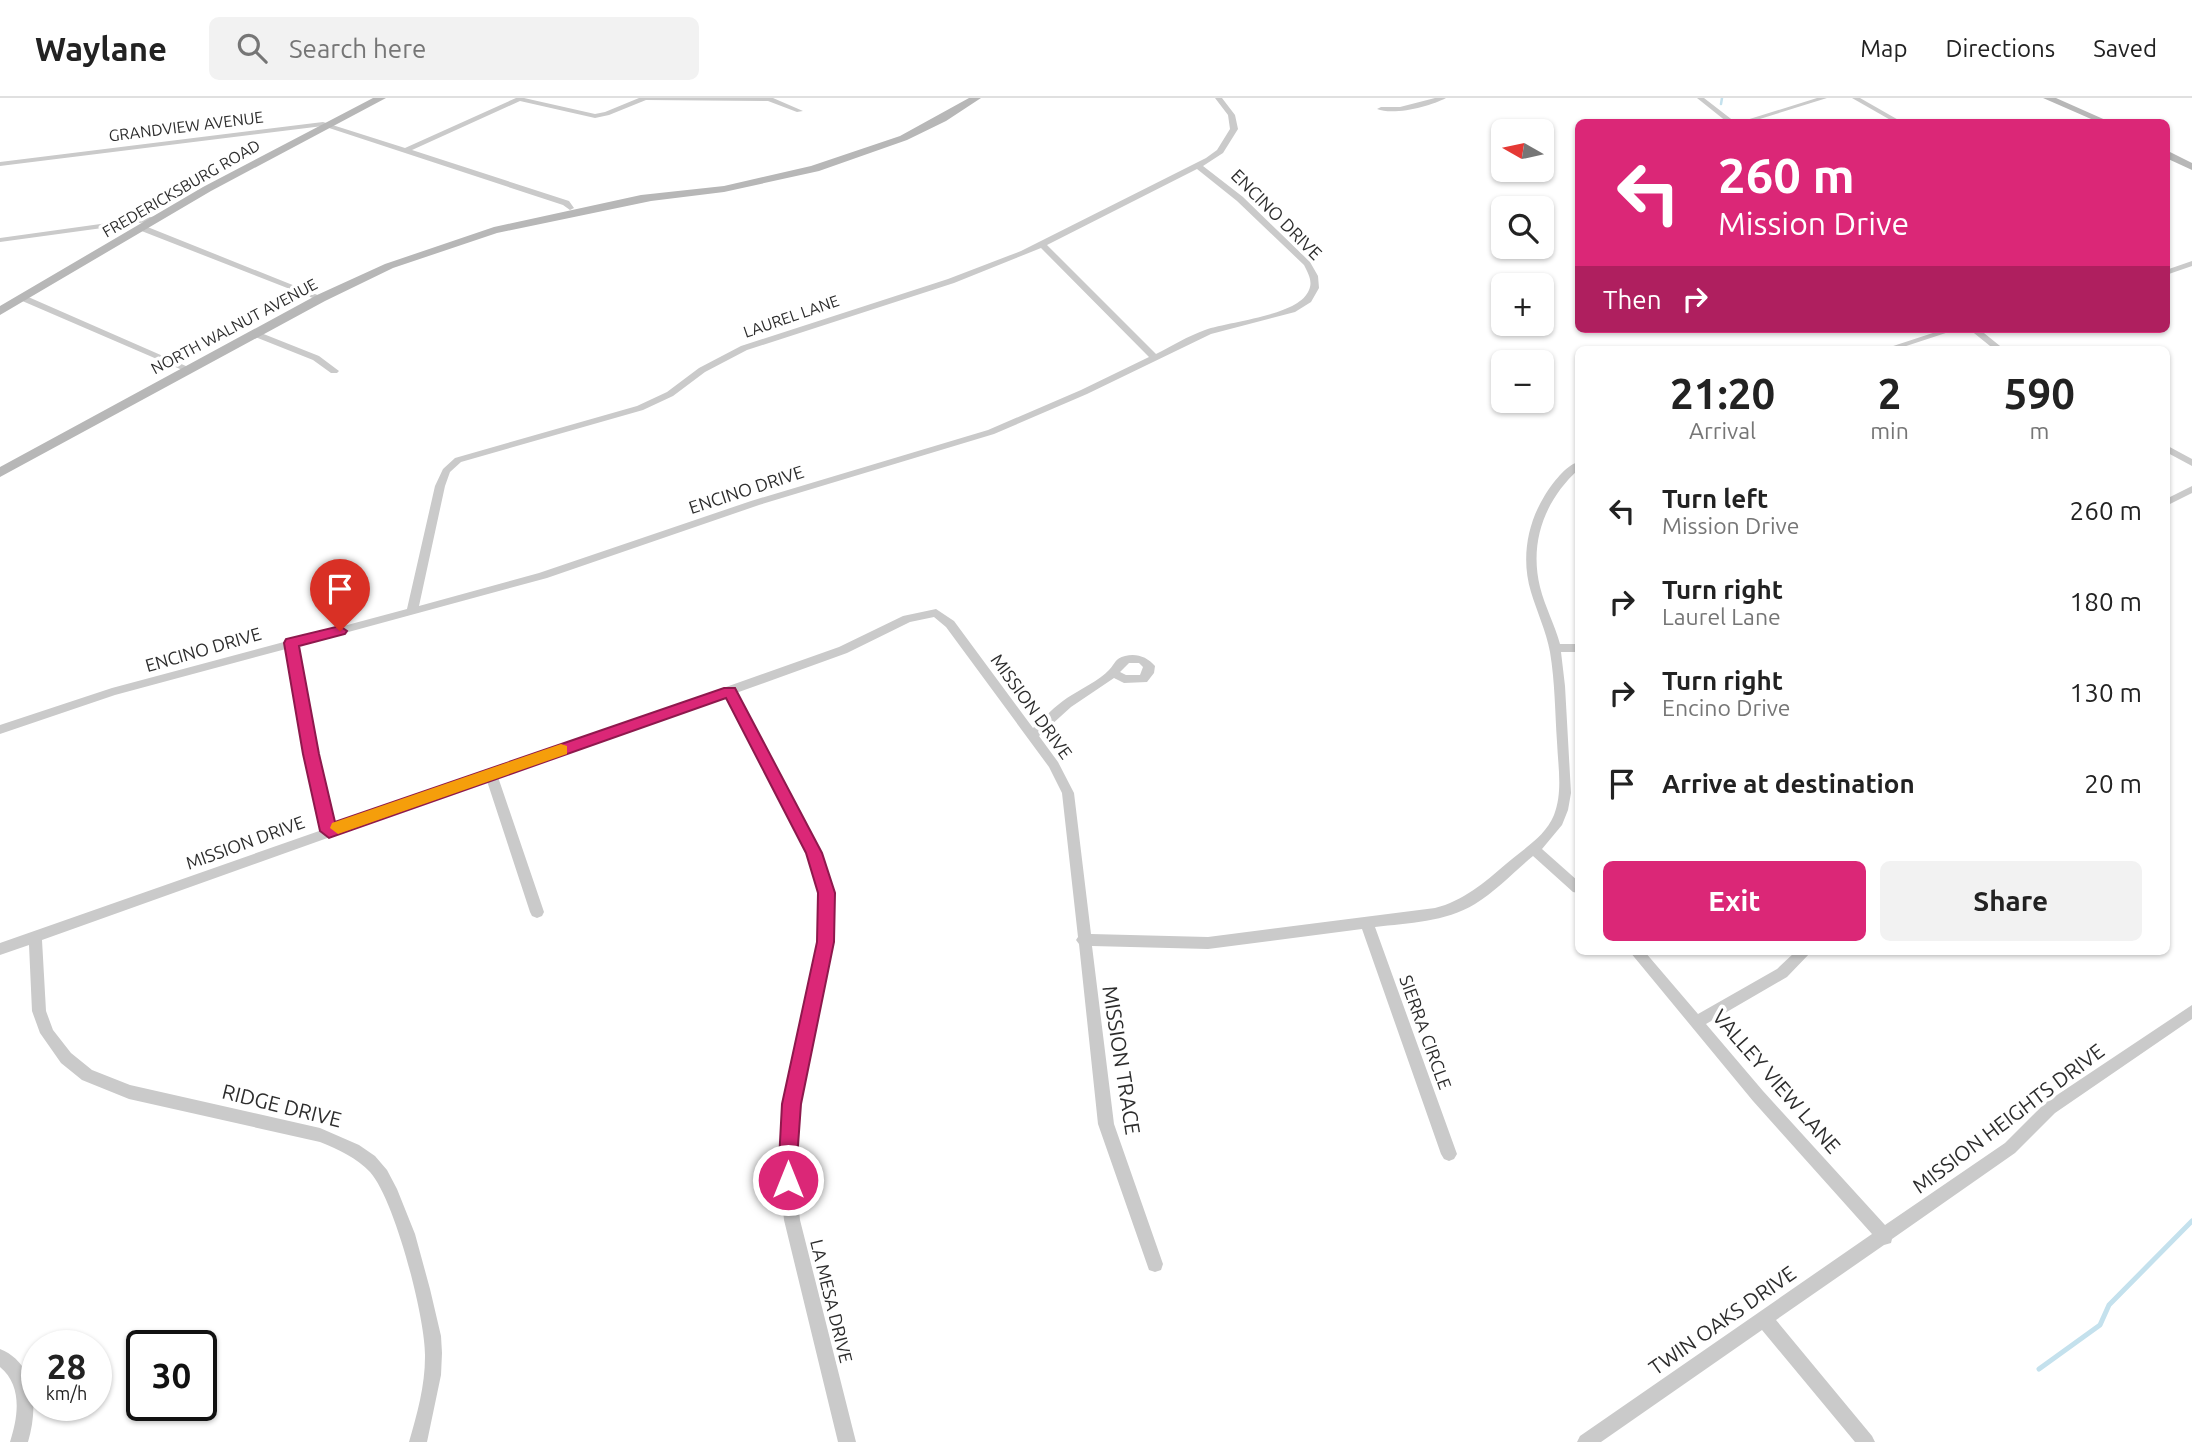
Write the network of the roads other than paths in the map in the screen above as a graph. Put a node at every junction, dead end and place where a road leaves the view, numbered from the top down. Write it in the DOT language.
graph roads {
  1 [pos="381,98"];
  2 [pos="976,98"];
  3 [pos="1217,98"];
  4 [pos="1443,98"];
  5 [pos="1700,98"];
  6 [pos="1824,98"];
  7 [pos="1855,98"];
  8 [pos="2048,98"];
  9 [pos="1381,108"];
  10 [pos="799,111"];
  11 [pos="1727,119"];
  12 [pos="1754,119"];
  13 [pos="1893,119"];
  14 [pos="2098,119"];
  15 [pos="327,125"];
  16 [pos="407,150"];
  17 [pos="2170,155"];
  18 [pos="0,164"];
  19 [pos="1198,166"];
  20 [pos="2192,167"];
  21 [pos="652,197"];
  22 [pos="570,208"];
  23 [pos="158,218"];
  24 [pos="142,228"];
  25 [pos="494,230"];
  26 [pos="0,240"];
  27 [pos="1043,245"];
  28 [pos="2192,263"];
  29 [pos="2170,271"];
  30 [pos="23,298"];
  31 [pos="321,298"];
  32 [pos="0,311"];
  33 [pos="1941,333"];
  34 [pos="1978,333"];
  35 [pos="256,334"];
  36 [pos="1898,346"];
  37 [pos="1996,346"];
  38 [pos="1154,356"];
  39 [pos="190,370"];
  40 [pos="334,371"];
  41 [pos="2170,450"];
  42 [pos="2192,463"];
  43 [pos="1575,468"];
  44 [pos="0,473"];
  45 [pos="2192,489"];
  46 [pos="2170,501"];
  47 [pos="412,611"];
  48 [pos="291,643"];
  49 [pos="1555,648"];
  50 [pos="1575,648"];
  51 [pos="1114,673"];
  52 [pos="729,691"];
  53 [pos="0,730"];
  54 [pos="1032,736"];
  55 [pos="491,775"];
  56 [pos="329,831"];
  57 [pos="1532,848"];
  58 [pos="1575,885"];
  59 [pos="537,912"];
  60 [pos="1367,923"];
  61 [pos="35,936"];
  62 [pos="1083,940"];
  63 [pos="0,949"];
  64 [pos="1640,955"];
  65 [pos="1801,955"];
  66 [pos="2192,1011"];
  67 [pos="1696,1022"];
  68 [pos="1449,1154"];
  69 [pos="1885,1237"];
  70 [pos="1155,1264"];
  71 [pos="1763,1318"];
  72 [pos="0,1357"];
  73 [pos="19,1442"];
  74 [pos="418,1442"];
  75 [pos="847,1442"];
  76 [pos="1586,1442"];
  77 [pos="1866,1442"];
  1 -- 15 [label="main road, FREDERICKSBURG ROAD"];
  2 -- 21 [label="main road, NORTH WALNUT AVENUE"];
  3 -- 19 [label="street, LAUREL LANE"];
  4 -- 9 [label="street"];
  5 -- 11 [label="street"];
  6 -- 12 [label="street"];
  7 -- 13 [label="street"];
  8 -- 14 [label="main road"];
  10 -- 16 [label="street"];
  15 -- 16 [label="street, GRANDVIEW AVENUE"];
  15 -- 18 [label="street, GRANDVIEW AVENUE"];
  15 -- 23 [label="main road, FREDERICKSBURG ROAD"];
  16 -- 22 [label="street, GRANDVIEW AVENUE"];
  17 -- 20 [label="main road"];
  19 -- 27 [label="street, LAUREL LANE"];
  19 -- 38 [label="street, ENCINO DRIVE"];
  21 -- 22 [label="main road, NORTH WALNUT AVENUE"];
  21 -- 25 [label="main road, NORTH WALNUT AVENUE"];
  22 -- 25 [label="main road, NORTH WALNUT AVENUE"];
  23 -- 24 [label="main road, FREDERICKSBURG ROAD"];
  23 -- 26 [label="street"];
  24 -- 30 [label="main road, FREDERICKSBURG ROAD"];
  24 -- 31 [label="street"];
  25 -- 31 [label="main road, NORTH WALNUT AVENUE"];
  27 -- 38 [label="street"];
  27 -- 47 [label="street, LAUREL LANE"];
  28 -- 29 [label="street"];
  30 -- 32 [label="main road, FREDERICKSBURG ROAD"];
  30 -- 39 [label="street"];
  31 -- 35 [label="main road, NORTH WALNUT AVENUE"];
  33 -- 36 [label="street"];
  34 -- 37 [label="street"];
  35 -- 39 [label="main road, NORTH WALNUT AVENUE"];
  35 -- 40 [label="street"];
  38 -- 47 [label="street, ENCINO DRIVE"];
  39 -- 44 [label="main road, NORTH WALNUT AVENUE"];
  41 -- 42 [label="street"];
  43 -- 49 [label="street"];
  45 -- 46 [label="street"];
  47 -- 48 [label="street, ENCINO DRIVE"];
  48 -- 53 [label="street, ENCINO DRIVE"];
  48 -- 56 [label="street"];
  49 -- 50 [label="street"];
  49 -- 57 [label="street"];
  51 -- 54 [label="street"];
  52 -- 54 [label="street, MISSION DRIVE"];
  52 -- 55 [label="street, MISSION DRIVE"];
  52 -- 75 [label="street, LA MESA DRIVE"];
  54 -- 62 [label="street, MISSION DRIVE"];
  55 -- 56 [label="street, MISSION DRIVE"];
  55 -- 59 [label="street"];
  56 -- 61 [label="street, MISSION DRIVE"];
  57 -- 58 [label="street"];
  57 -- 60 [label="street"];
  60 -- 62 [label="street"];
  60 -- 68 [label="street, SIERRA CIRCLE"];
  61 -- 63 [label="street, MISSION DRIVE"];
  61 -- 74 [label="street, RIDGE DRIVE"];
  62 -- 70 [label="street, MISSION TRACE"];
  64 -- 67 [label="street, VALLEY VIEW LANE"];
  65 -- 67 [label="street"];
  66 -- 69 [label="street, MISSION HEIGHTS DRIVE"];
  67 -- 69 [label="street, VALLEY VIEW LANE"];
  69 -- 71 [label="street, TWIN OAKS DRIVE"];
  71 -- 76 [label="street, TWIN OAKS DRIVE"];
  71 -- 77 [label="street"];
  72 -- 73 [label="street"];
}
